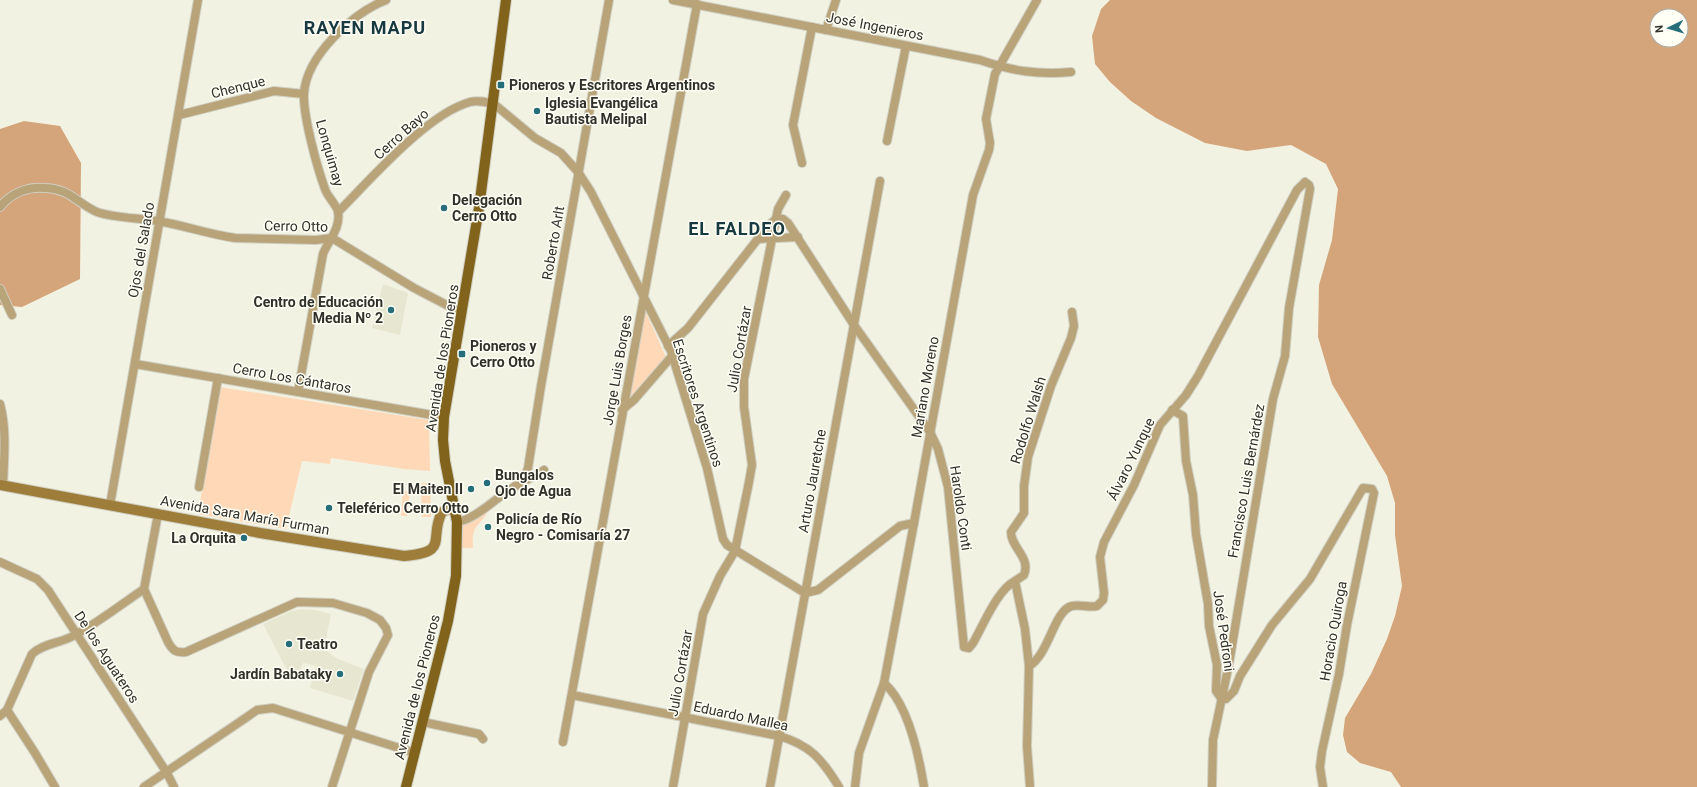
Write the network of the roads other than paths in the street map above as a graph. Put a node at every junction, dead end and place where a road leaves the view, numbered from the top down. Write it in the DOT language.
graph roads {
  1 [pos="198,0"];
  2 [pos="373,0"];
  3 [pos="386,0"];
  4 [pos="506,0"];
  5 [pos="609,0"];
  6 [pos="674,0"];
  7 [pos="836,0"];
  8 [pos="1037,0"];
  9 [pos="697,4"];
  10 [pos="368,8"];
  11 [pos="812,28"];
  12 [pos="826,30"];
  13 [pos="906,46"];
  14 [pos="998,66"];
  15 [pos="1071,72"];
  16 [pos="304,94"];
  17 [pos="494,104"];
  18 [pos="179,115"];
  19 [pos="887,141"];
  20 [pos="802,163"];
  21 [pos="578,172"];
  22 [pos="880,181"];
  23 [pos="1305,182"];
  24 [pos="786,195"];
  25 [pos="0,207"];
  26 [pos="338,211"];
  27 [pos="776,219"];
  28 [pos="159,221"];
  29 [pos="798,237"];
  30 [pos="332,238"];
  31 [pos="758,239"];
  32 [pos="773,239"];
  33 [pos="0,289"];
  34 [pos="644,294"];
  35 [pos="1072,312"];
  36 [pos="462,313"];
  37 [pos="12,315"];
  38 [pos="854,325"];
  39 [pos="668,346"];
  40 [pos="672,356"];
  41 [pos="134,364"];
  42 [pos="218,378"];
  43 [pos="298,392"];
  44 [pos="0,404"];
  45 [pos="622,410"];
  46 [pos="1172,410"];
  47 [pos="444,417"];
  48 [pos="930,432"];
  49 [pos="544,470"];
  50 [pos="2,486"];
  51 [pos="515,486"];
  52 [pos="198,487"];
  53 [pos="1363,488"];
  54 [pos="110,505"];
  55 [pos="454,507"];
  56 [pos="158,514"];
  57 [pos="457,522"];
  58 [pos="914,524"];
  59 [pos="735,551"];
  60 [pos="0,562"];
  61 [pos="1015,581"];
  62 [pos="144,589"];
  63 [pos="805,593"];
  64 [pos="77,634"];
  65 [pos="1030,666"];
  66 [pos="884,683"];
  67 [pos="572,695"];
  68 [pos="1221,698"];
  69 [pos="3,713"];
  70 [pos="686,718"];
  71 [pos="422,722"];
  72 [pos="350,734"];
  73 [pos="779,736"];
  74 [pos="483,739"];
  75 [pos="564,742"];
  76 [pos="415,753"];
  77 [pos="167,772"];
  78 [pos="55,787"];
  79 [pos="144,787"];
  80 [pos="174,787"];
  81 [pos="332,787"];
  82 [pos="406,787"];
  83 [pos="673,787"];
  84 [pos="770,787"];
  85 [pos="839,787"];
  86 [pos="855,787"];
  87 [pos="924,787"];
  88 [pos="1030,787"];
  89 [pos="1212,787"];
  90 [pos="1323,787"];
  1 -- 18 [label="street, Ojos del Salado"];
  2 -- 10 [label="street, Lonquimay"];
  3 -- 10 [label="street, Lonquimay"];
  4 -- 17 [label="main road, Avenida de los Pioneros"];
  5 -- 21 [label="street, Roberto Arlt"];
  6 -- 9 [label="street, José Ingenieros"];
  7 -- 12 [label="street"];
  8 -- 14 [label="street, Mariano Moreno"];
  9 -- 11 [label="street, José Ingenieros"];
  9 -- 34 [label="street, Jorge Luis Borges"];
  10 -- 16 [label="street, Lonquimay"];
  11 -- 12 [label="street, José Ingenieros"];
  11 -- 20 [label="street"];
  12 -- 13 [label="street, José Ingenieros"];
  13 -- 14 [label="street, José Ingenieros"];
  13 -- 19 [label="street"];
  14 -- 15 [label="street, José Ingenieros"];
  14 -- 48 [label="street, Mariano Moreno"];
  16 -- 18 [label="street, Chenque"];
  16 -- 26 [label="street, Lonquimay"];
  17 -- 21 [label="street, Escritores Argentinos"];
  17 -- 26 [label="street, Cerro Bayo"];
  17 -- 36 [label="main road, Avenida de los Pioneros"];
  18 -- 28 [label="street, Ojos del Salado"];
  21 -- 34 [label="street, Escritores Argentinos"];
  21 -- 51 [label="street, Roberto Arlt"];
  22 -- 38 [label="street, Arturo Jauretche"];
  23 -- 46 [label="street, Álvaro Yunque"];
  23 -- 68 [label="street, Francisco Luis Bernárdez"];
  24 -- 27 [label="street, Julio Cortázar"];
  25 -- 28 [label="street, Cerro Otto"];
  26 -- 30 [label="street"];
  27 -- 29 [label="street, Haroldo Conti"];
  27 -- 31 [label="street"];
  27 -- 32 [label="street, Julio Cortázar"];
  28 -- 30 [label="street, Cerro Otto"];
  28 -- 41 [label="street, Ojos del Salado"];
  29 -- 32 [label="street"];
  29 -- 38 [label="street, Haroldo Conti"];
  30 -- 36 [label="street, Cerro Otto"];
  30 -- 43 [label="street"];
  31 -- 32 [label="street"];
  31 -- 39 [label="street"];
  32 -- 59 [label="street, Julio Cortázar"];
  33 -- 37 [label="street"];
  34 -- 39 [label="street, Escritores Argentinos"];
  34 -- 45 [label="street, Jorge Luis Borges"];
  35 -- 61 [label="street, Rodolfo Walsh"];
  36 -- 47 [label="main road, Avenida de los Pioneros"];
  38 -- 48 [label="street, Haroldo Conti"];
  38 -- 63 [label="street, Arturo Jauretche"];
  39 -- 40 [label="street, Escritores Argentinos"];
  40 -- 45 [label="street"];
  40 -- 59 [label="street, Escritores Argentinos"];
  41 -- 42 [label="street, Cerro Los Cántaros"];
  41 -- 54 [label="street, Ojos del Salado"];
  42 -- 43 [label="street, Cerro Los Cántaros"];
  42 -- 52 [label="street"];
  43 -- 47 [label="street, Cerro Los Cántaros"];
  44 -- 50 [label="street"];
  45 -- 67 [label="street, Jorge Luis Borges"];
  46 -- 65 [label="street, Álvaro Yunque"];
  46 -- 68 [label="street, José Pedroni"];
  47 -- 55 [label="main road, Avenida de los Pioneros"];
  48 -- 58 [label="street, Mariano Moreno"];
  48 -- 61 [label="street, Haroldo Conti"];
  49 -- 51 [label="street"];
  50 -- 54 [label="main road, Avenida Sara María Furman"];
  51 -- 57 [label="street"];
  53 -- 68 [label="street, José Pedroni"];
  53 -- 90 [label="street, Horacio Quiroga"];
  54 -- 56 [label="main road, Avenida Sara María Furman"];
  55 -- 56 [label="main road, Avenida Sara María Furman"];
  55 -- 57 [label="main road, Avenida de los Pioneros"];
  56 -- 62 [label="street"];
  57 -- 71 [label="main road, Avenida de los Pioneros"];
  58 -- 63 [label="street"];
  58 -- 66 [label="street, Mariano Moreno"];
  59 -- 63 [label="street, Escritores Argentinos"];
  59 -- 70 [label="street, Julio Cortázar"];
  60 -- 64 [label="street, De los Aguateros"];
  61 -- 65 [label="street"];
  62 -- 64 [label="street"];
  62 -- 72 [label="street"];
  63 -- 73 [label="street, Arturo Jauretche"];
  64 -- 69 [label="street"];
  64 -- 77 [label="street, De los Aguateros"];
  65 -- 88 [label="street"];
  66 -- 86 [label="street, Mariano Moreno"];
  66 -- 87 [label="street"];
  67 -- 70 [label="street, Eduardo Mallea"];
  67 -- 75 [label="street, Jorge Luis Borges"];
  68 -- 89 [label="street, Francisco Luis Bernárdez"];
  69 -- 78 [label="street"];
  70 -- 73 [label="street, Eduardo Mallea"];
  70 -- 83 [label="street, Julio Cortázar"];
  71 -- 74 [label="street"];
  71 -- 76 [label="main road, Avenida de los Pioneros"];
  72 -- 76 [label="street"];
  72 -- 77 [label="street"];
  72 -- 81 [label="street"];
  73 -- 84 [label="street, Arturo Jauretche"];
  73 -- 85 [label="street, Eduardo Mallea"];
  76 -- 82 [label="main road, Avenida de los Pioneros"];
  77 -- 79 [label="street"];
  77 -- 80 [label="street, De los Aguateros"];
}
